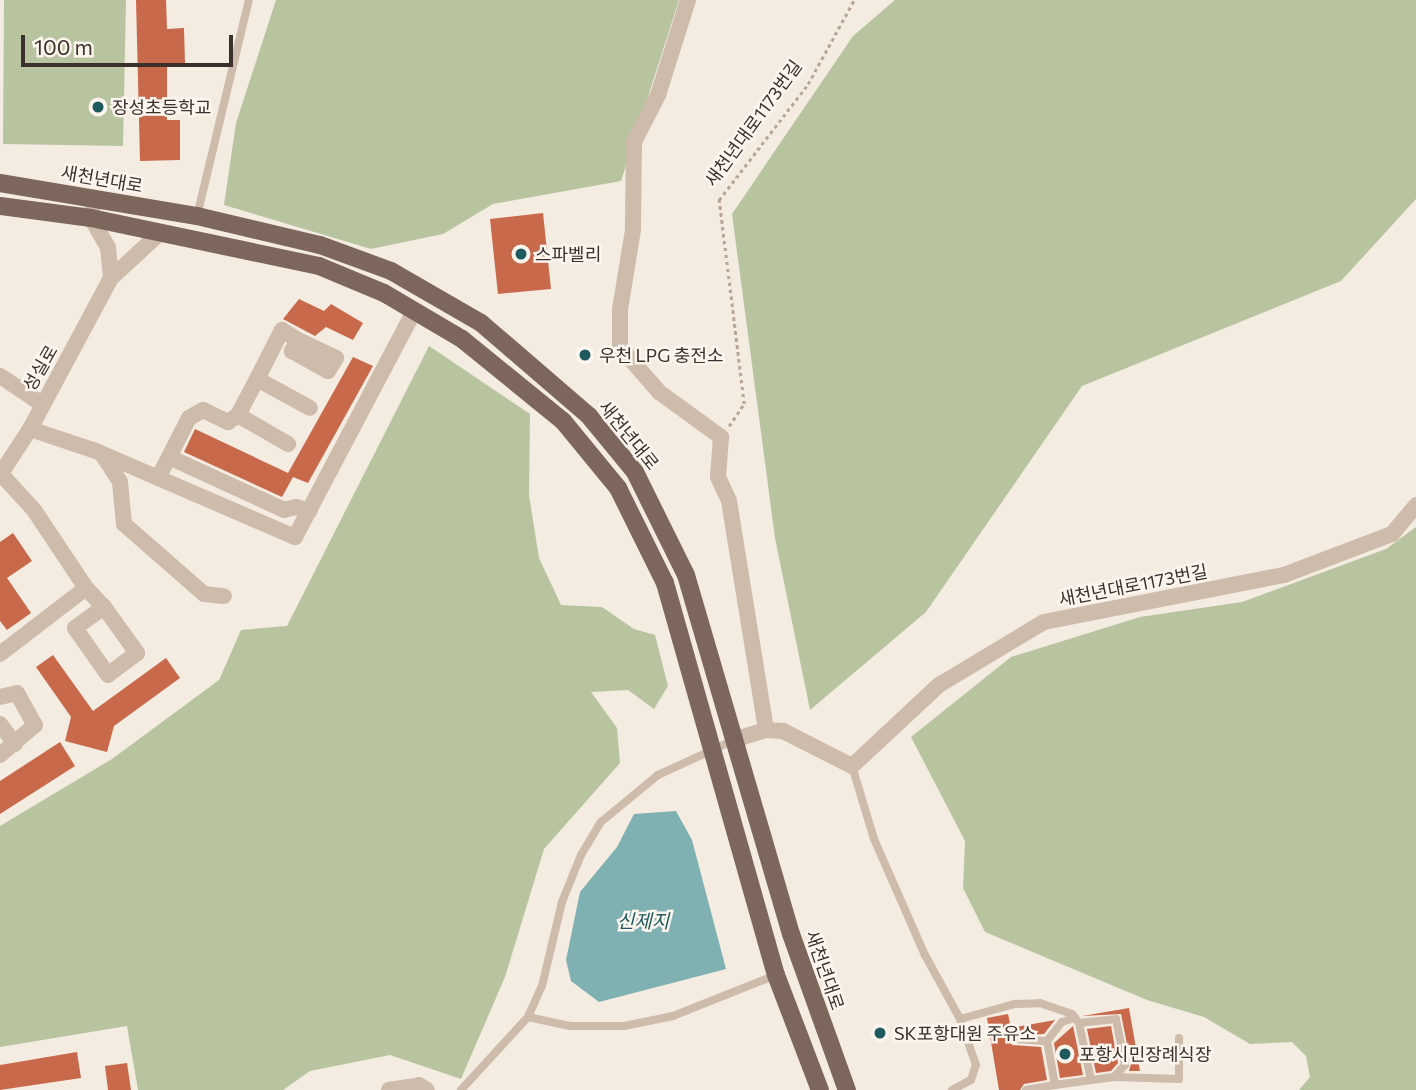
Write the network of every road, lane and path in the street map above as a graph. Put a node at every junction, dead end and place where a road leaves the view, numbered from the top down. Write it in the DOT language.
graph roads {
  1 [pos="249,0"];
  2 [pos="688,0"];
  3 [pos="854,0"];
  4 [pos="0,183"];
  5 [pos="94,199"];
  6 [pos="0,206"];
  7 [pos="197,216"];
  8 [pos="91,218"];
  9 [pos="161,232"];
  10 [pos="111,278"];
  11 [pos="414,311"];
  12 [pos="298,340"];
  13 [pos="0,376"];
  14 [pos="257,379"];
  15 [pos="42,404"];
  16 [pos="310,408"];
  17 [pos="238,415"];
  18 [pos="30,429"];
  19 [pos="721,437"];
  20 [pos="288,444"];
  21 [pos="100,452"];
  22 [pos="170,457"];
  23 [pos="1,475"];
  24 [pos="158,478"];
  25 [pos="1416,505"];
  26 [pos="309,511"];
  27 [pos="86,588"];
  28 [pos="223,596"];
  29 [pos="104,607"];
  30 [pos="0,654"];
  31 [pos="715,668"];
  32 [pos="692,675"];
  33 [pos="0,697"];
  34 [pos="0,724"];
  35 [pos="766,730"];
  36 [pos="734,740"];
  37 [pos="15,744"];
  38 [pos="712,749"];
  39 [pos="0,755"];
  40 [pos="852,766"];
  41 [pos="763,840"];
  42 [pos="739,848"];
  43 [pos="776,975"];
  44 [pos="528,1017"];
  45 [pos="960,1019"];
  46 [pos="1075,1019"];
  47 [pos="1179,1038"];
  48 [pos="1015,1039"];
  49 [pos="1047,1041"];
  50 [pos="1114,1077"];
  51 [pos="1091,1080"];
  52 [pos="1055,1085"];
  53 [pos="389,1090"];
  54 [pos="427,1090"];
  55 [pos="461,1090"];
  56 [pos="820,1090"];
  57 [pos="847,1090"];
  58 [pos="952,1090"];
  59 [pos="1027,1090"];
  1 -- 7 [label="lane"];
  2 -- 19 [label="street"];
  3 -- 19 [label="path, 새천년대로1173번길"];
  4 -- 5 [label="main road, 새천년대로"];
  5 -- 7 [label="main road, 새천년대로"];
  5 -- 8 [label="street"];
  6 -- 8 [label="main road"];
  7 -- 31 [label="main road, 새천년대로"];
  8 -- 9 [label="main road"];
  8 -- 10 [label="street"];
  9 -- 10 [label="street, 성실로"];
  9 -- 11 [label="main road"];
  10 -- 15 [label="street, 성실로"];
  11 -- 26 [label="street"];
  11 -- 32 [label="main road"];
  12 -- 14 [label="street"];
  13 -- 15 [label="street"];
  14 -- 16 [label="street"];
  14 -- 17 [label="street"];
  15 -- 18 [label="street, 성실로"];
  17 -- 20 [label="street"];
  17 -- 22 [label="street"];
  18 -- 21 [label="street"];
  18 -- 23 [label="street, 성실로"];
  19 -- 35 [label="street"];
  21 -- 24 [label="street"];
  21 -- 28 [label="street"];
  22 -- 24 [label="street"];
  22 -- 26 [label="street"];
  23 -- 27 [label="street"];
  24 -- 26 [label="street"];
  25 -- 40 [label="street, 새천년대로1173번길"];
  27 -- 29 [label="street"];
  27 -- 30 [label="street"];
  31 -- 32 [label="main road"];
  31 -- 36 [label="main road, 새천년대로"];
  32 -- 38 [label="main road"];
  33 -- 37 [label="street"];
  34 -- 37 [label="street"];
  35 -- 36 [label="street"];
  35 -- 40 [label="street"];
  36 -- 38 [label="lane"];
  36 -- 41 [label="main road, 새천년대로"];
  37 -- 39 [label="street"];
  38 -- 42 [label="main road"];
  38 -- 44 [label="lane"];
  40 -- 45 [label="lane"];
  41 -- 42 [label="main road"];
  41 -- 57 [label="main road, 새천년대로"];
  42 -- 43 [label="main road"];
  43 -- 44 [label="lane"];
  43 -- 56 [label="main road"];
  44 -- 55 [label="lane"];
  45 -- 46 [label="lane"];
  45 -- 58 [label="lane"];
  46 -- 49 [label="lane"];
  46 -- 50 [label="lane"];
  46 -- 51 [label="lane"];
  47 -- 50 [label="lane"];
  48 -- 49 [label="lane"];
  49 -- 52 [label="lane"];
  50 -- 51 [label="lane"];
  51 -- 52 [label="lane"];
  52 -- 59 [label="lane"];
  53 -- 54 [label="street"];
}
